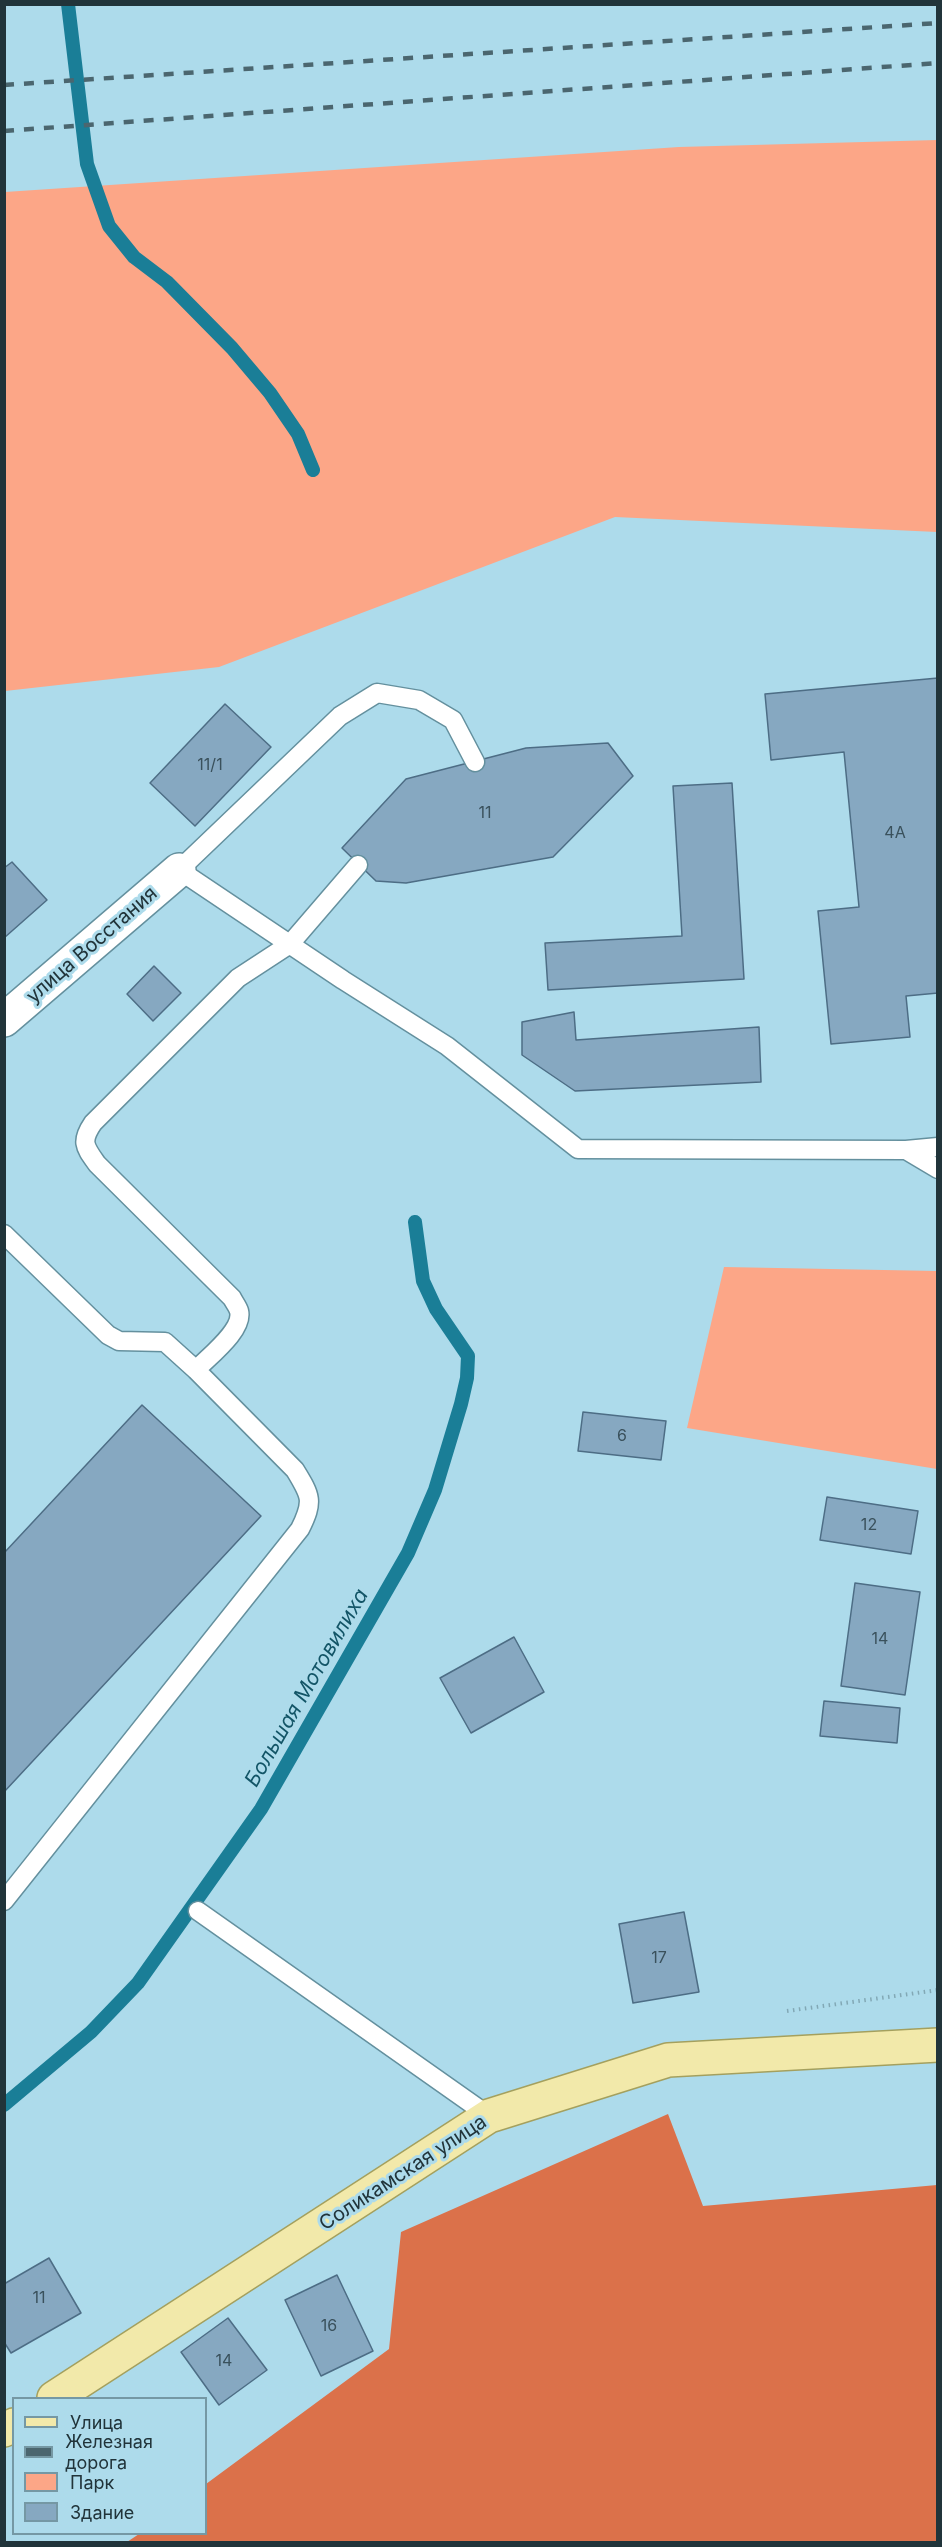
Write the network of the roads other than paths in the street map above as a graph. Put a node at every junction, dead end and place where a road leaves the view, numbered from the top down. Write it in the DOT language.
graph roads {
  1 [pos="475,762"];
  2 [pos="358,865"];
  3 [pos="179,870"];
  4 [pos="291,944"];
  5 [pos="4,1020"];
  6 [pos="938,1147"];
  7 [pos="906,1150"];
  8 [pos="938,1169"];
  9 [pos="4,1234"];
  10 [pos="196,1370"];
  11 [pos="4,1901"];
  12 [pos="198,1911"];
  13 [pos="938,2045"];
  14 [pos="489,2116"];
  15 [pos="56,2397"];
  1 -- 3 [label="lane"];
  2 -- 4 [label="lane"];
  3 -- 4 [label="lane"];
  3 -- 5 [label="street, улица Восстания"];
  4 -- 7 [label="lane"];
  4 -- 10 [label="lane"];
  6 -- 7 [label="lane"];
  7 -- 8 [label="lane"];
  9 -- 10 [label="lane"];
  10 -- 11 [label="lane"];
  12 -- 14 [label="lane"];
  13 -- 14 [label="main road, Соликамская улица"];
  14 -- 15 [label="main road, Соликамская улица"];
}
